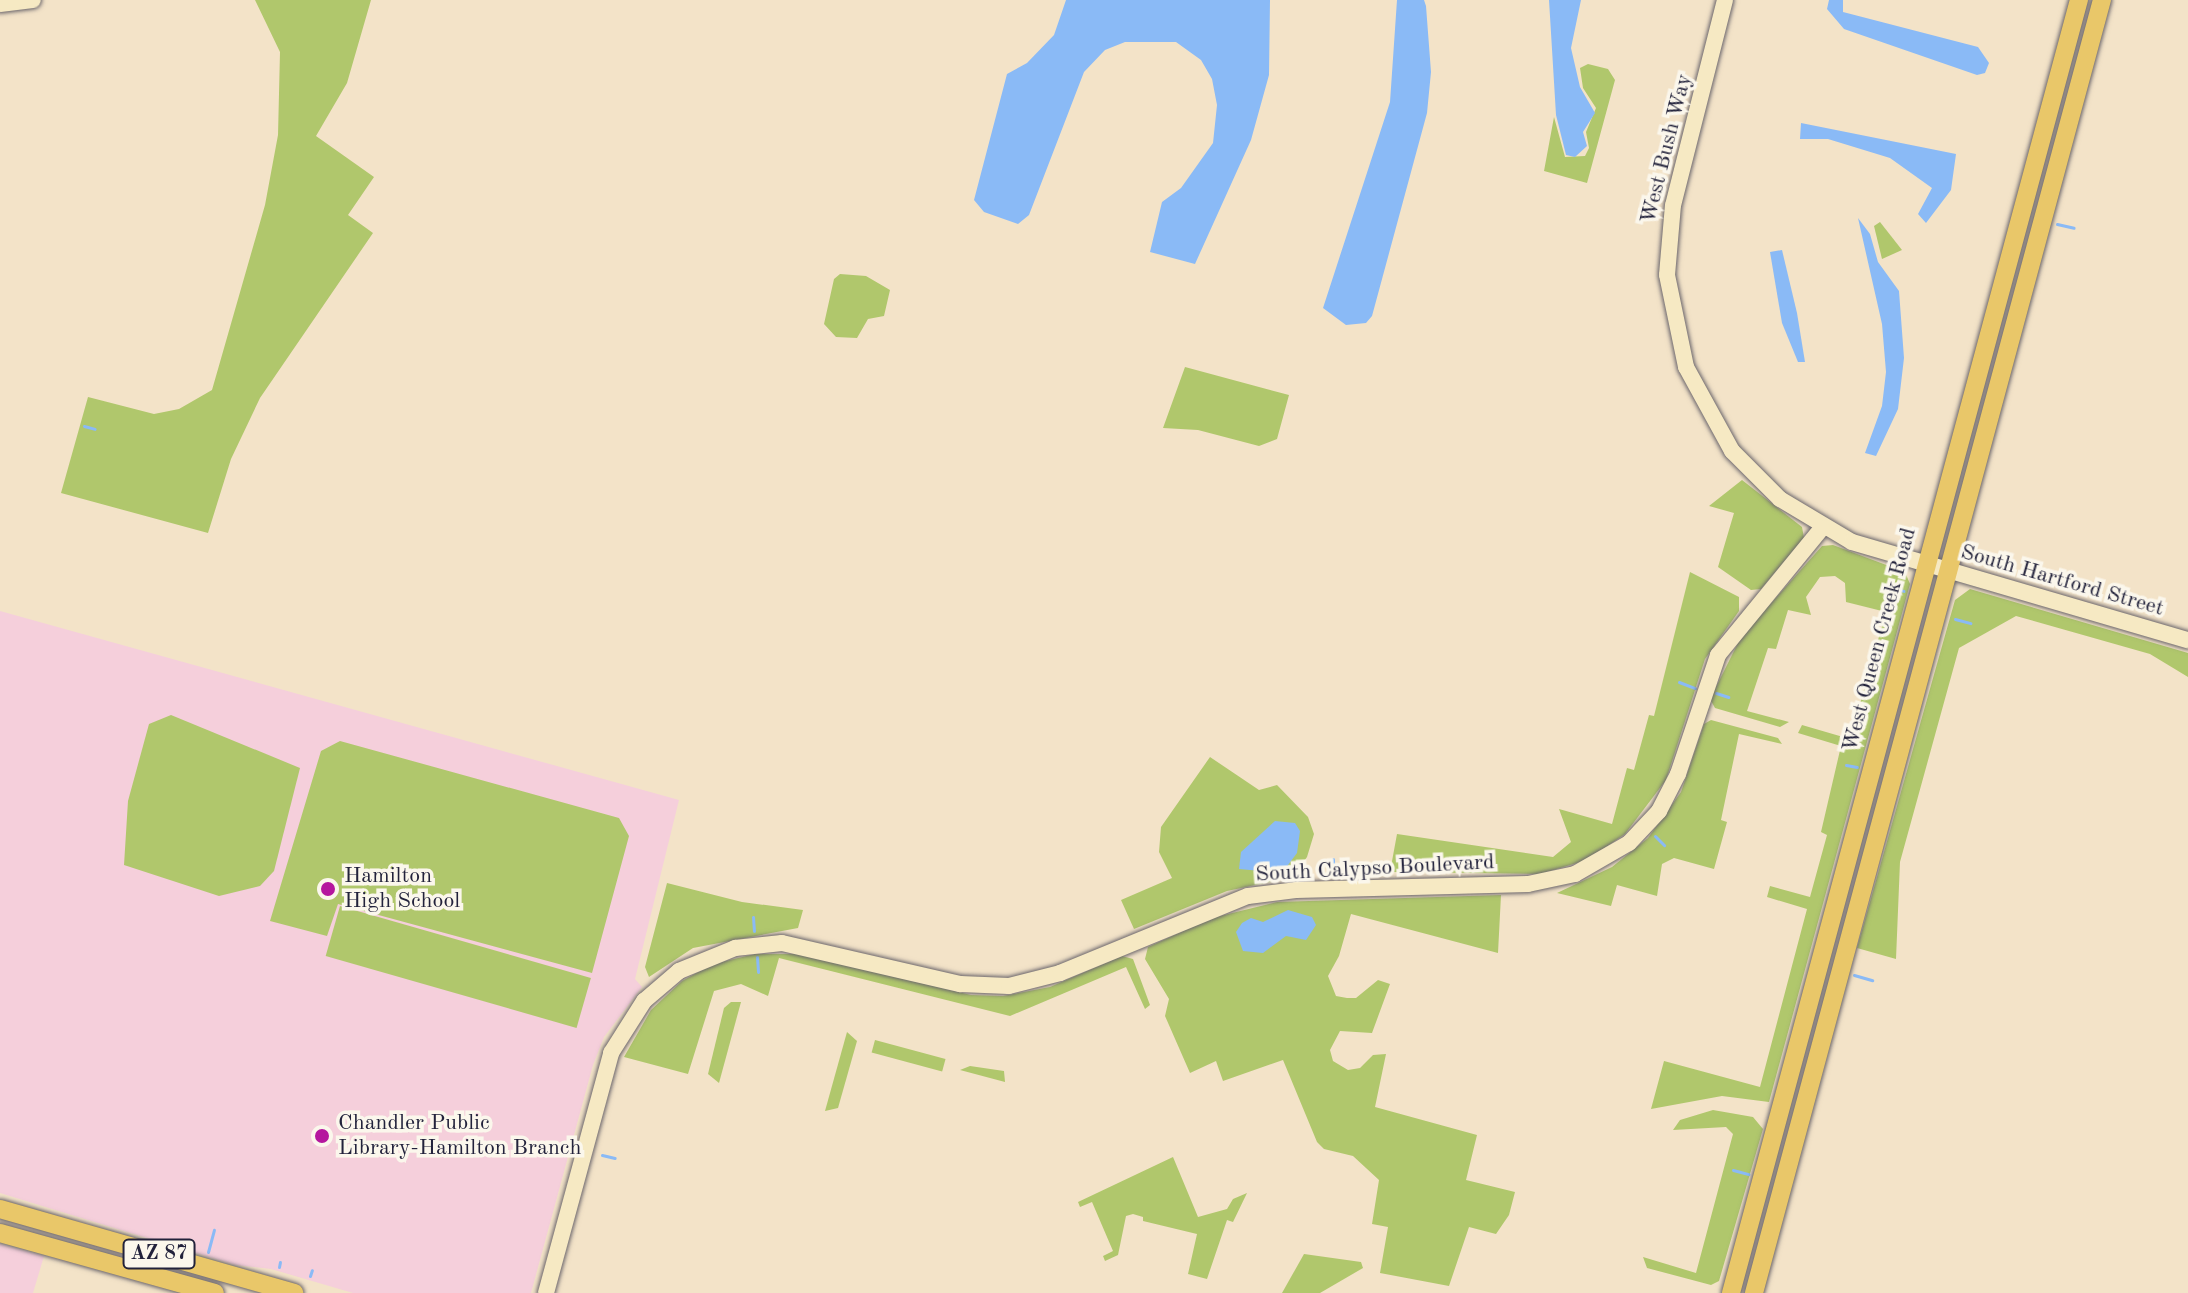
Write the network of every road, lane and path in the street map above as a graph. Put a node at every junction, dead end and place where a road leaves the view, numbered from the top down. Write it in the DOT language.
graph roads {
  1 [pos="33,0"];
  2 [pos="1725,0"];
  3 [pos="2079,0"];
  4 [pos="2102,0"];
  5 [pos="0,4"];
  6 [pos="1822,528"];
  7 [pos="1925,566"];
  8 [pos="1947,572"];
  9 [pos="2188,640"];
  10 [pos="0,1209"];
  11 [pos="0,1233"];
  12 [pos="215,1293"];
  13 [pos="294,1293"];
  14 [pos="546,1293"];
  15 [pos="1731,1293"];
  16 [pos="1754,1293"];
  1 -- 5 [label="street"];
  2 -- 6 [label="street, West Bush Way"];
  3 -- 7 [label="main road, West Queen Creek Road"];
  4 -- 8 [label="main road"];
  6 -- 7 [label="street, West Bush Way"];
  6 -- 14 [label="street, South Calypso Boulevard"];
  7 -- 8 [label="street, South Hartford Street"];
  7 -- 15 [label="main road, West Queen Creek Road"];
  8 -- 9 [label="street, South Hartford Street"];
  8 -- 16 [label="main road"];
  10 -- 13 [label="main road, AZ 87"];
  11 -- 12 [label="main road, AZ 87"];
}
